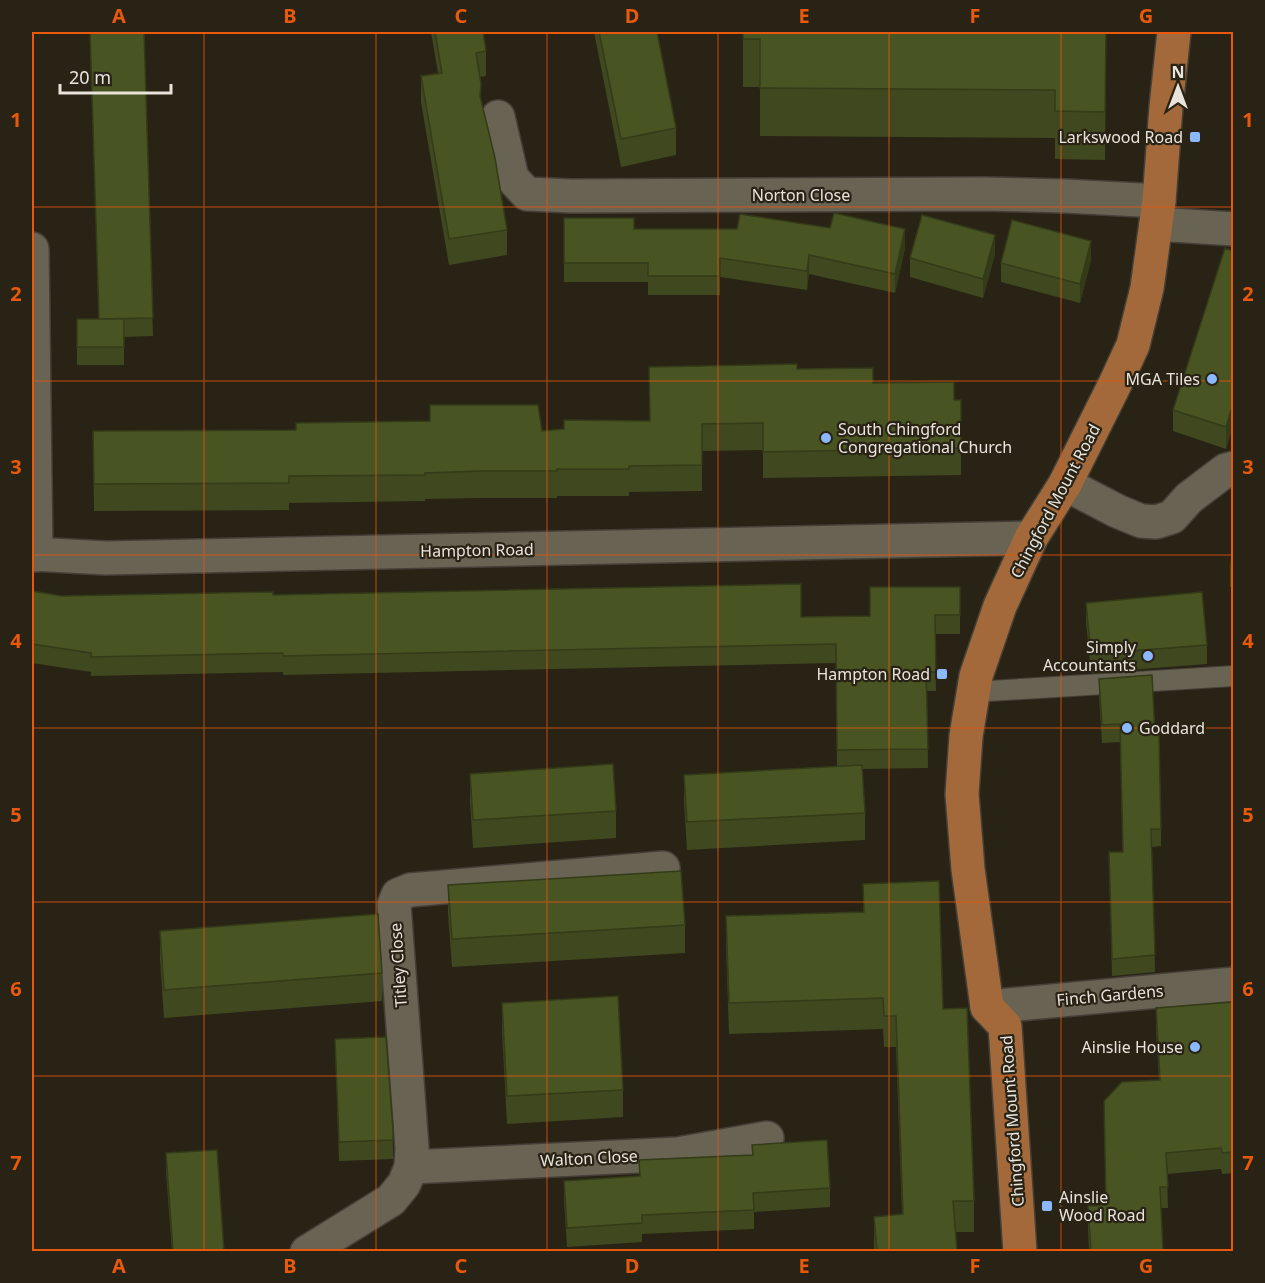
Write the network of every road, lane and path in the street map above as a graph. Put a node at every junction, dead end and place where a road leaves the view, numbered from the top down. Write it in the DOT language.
graph roads {
  1 [pos="1174,32"];
  2 [pos="498,117"];
  3 [pos="1157,213"];
  4 [pos="1233,229"];
  5 [pos="32,249"];
  6 [pos="1233,468"];
  7 [pos="1065,484"];
  8 [pos="1031,538"];
  9 [pos="34,555"];
  10 [pos="1233,676"];
  11 [pos="973,692"];
  12 [pos="663,868"];
  13 [pos="1233,984"];
  14 [pos="987,1007"];
  15 [pos="766,1138"];
  16 [pos="411,1167"];
  17 [pos="307,1251"];
  18 [pos="1020,1251"];
  1 -- 3 [label="main road, Chingford Mount Road"];
  2 -- 3 [label="street, Norton Close"];
  3 -- 4 [label="street, Norton Close"];
  3 -- 7 [label="main road, Chingford Mount Road"];
  5 -- 9 [label="street"];
  6 -- 7 [label="street"];
  7 -- 8 [label="main road, Chingford Mount Road"];
  8 -- 9 [label="street, Hampton Road"];
  8 -- 11 [label="main road, Chingford Mount Road"];
  10 -- 11 [label="lane"];
  11 -- 14 [label="main road, Chingford Mount Road"];
  12 -- 16 [label="street, Titley Close"];
  13 -- 14 [label="street, Finch Gardens"];
  14 -- 18 [label="main road, Chingford Mount Road"];
  15 -- 16 [label="street, Walton Close"];
  16 -- 17 [label="street, Titley Close"];
}
